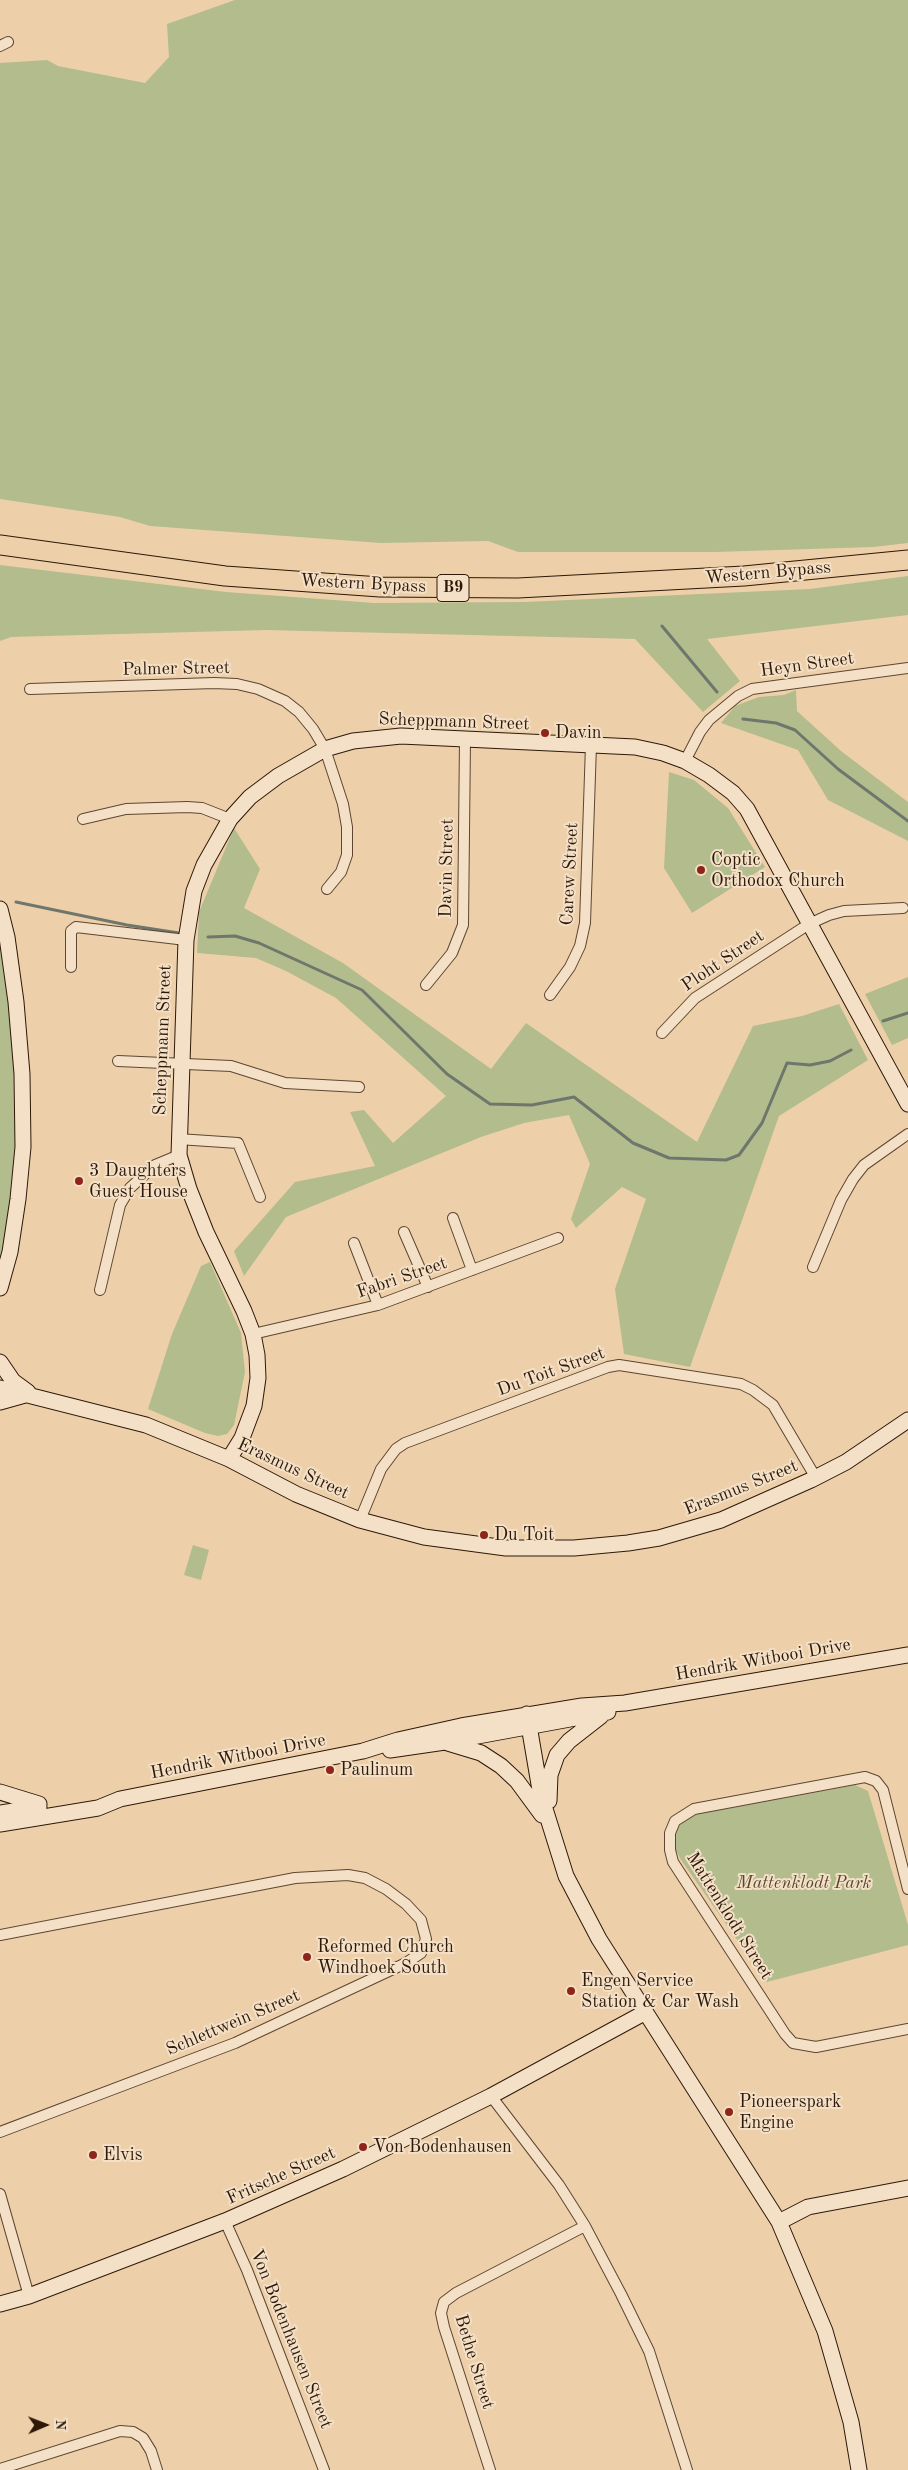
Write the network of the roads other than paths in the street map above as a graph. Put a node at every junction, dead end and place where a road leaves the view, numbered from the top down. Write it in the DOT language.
graph roads {
  1 [pos="0,39"];
  2 [pos="0,46"];
  3 [pos="0,545"];
  4 [pos="908,560"];
  5 [pos="908,668"];
  6 [pos="30,689"];
  7 [pos="465,740"];
  8 [pos="591,746"];
  9 [pos="325,749"];
  10 [pos="685,761"];
  11 [pos="83,819"];
  12 [pos="230,819"];
  13 [pos="327,889"];
  14 [pos="903,908"];
  15 [pos="0,909"];
  16 [pos="809,924"];
  17 [pos="186,940"];
  18 [pos="71,967"];
  19 [pos="426,985"];
  20 [pos="550,995"];
  21 [pos="662,1033"];
  22 [pos="118,1061"];
  23 [pos="181,1064"];
  24 [pos="359,1087"];
  25 [pos="908,1104"];
  26 [pos="908,1134"];
  27 [pos="178,1139"];
  28 [pos="179,1155"];
  29 [pos="260,1197"];
  30 [pos="453,1218"];
  31 [pos="404,1232"];
  32 [pos="558,1238"];
  33 [pos="354,1243"];
  34 [pos="813,1267"];
  35 [pos="472,1270"];
  36 [pos="428,1287"];
  37 [pos="0,1288"];
  38 [pos="100,1290"];
  39 [pos="378,1306"];
  40 [pos="253,1334"];
  41 [pos="0,1362"];
  42 [pos="0,1388"];
  43 [pos="31,1394"];
  44 [pos="0,1402"];
  45 [pos="908,1420"];
  46 [pos="230,1459"];
  47 [pos="816,1478"];
  48 [pos="360,1520"];
  49 [pos="908,1655"];
  50 [pos="625,1703"];
  51 [pos="604,1714"];
  52 [pos="528,1720"];
  53 [pos="445,1742"];
  54 [pos="363,1751"];
  55 [pos="0,1792"];
  56 [pos="120,1799"];
  57 [pos="46,1806"];
  58 [pos="0,1814"];
  59 [pos="0,1824"];
  60 [pos="550,1829"];
  61 [pos="908,1889"];
  62 [pos="0,1935"];
  63 [pos="644,2013"];
  64 [pos="908,2029"];
  65 [pos="492,2096"];
  66 [pos="0,2132"];
  67 [pos="908,2188"];
  68 [pos="0,2194"];
  69 [pos="766,2199"];
  70 [pos="808,2207"];
  71 [pos="225,2221"];
  72 [pos="779,2222"];
  73 [pos="585,2226"];
  74 [pos="793,2254"];
  75 [pos="29,2296"];
  76 [pos="0,2304"];
  77 [pos="0,2469"];
  78 [pos="157,2470"];
  79 [pos="324,2470"];
  80 [pos="490,2470"];
  81 [pos="687,2470"];
  82 [pos="859,2470"];
  1 -- 2 [label="street"];
  3 -- 4 [label="highway, Western Bypass / B9"];
  5 -- 10 [label="street, Heyn Street"];
  6 -- 9 [label="street, Palmer Street"];
  7 -- 8 [label="street, Scheppmann Street"];
  7 -- 9 [label="street, Scheppmann Street"];
  7 -- 19 [label="street, Davin Street"];
  8 -- 10 [label="street, Scheppmann Street"];
  8 -- 20 [label="street, Carew Street"];
  9 -- 12 [label="street, Scheppmann Street"];
  9 -- 13 [label="street, Palmer Street"];
  10 -- 16 [label="street, Scheppmann Street"];
  11 -- 12 [label="street"];
  12 -- 17 [label="street, Scheppmann Street"];
  14 -- 16 [label="street, Ploht Street"];
  15 -- 37 [label="street"];
  16 -- 21 [label="street, Ploht Street"];
  16 -- 25 [label="street, Scheppmann Street"];
  17 -- 18 [label="street"];
  17 -- 23 [label="street, Scheppmann Street"];
  22 -- 23 [label="street"];
  23 -- 24 [label="street"];
  23 -- 27 [label="street, Scheppmann Street"];
  26 -- 34 [label="street"];
  27 -- 28 [label="street, Scheppmann Street"];
  27 -- 29 [label="street"];
  28 -- 38 [label="street"];
  28 -- 40 [label="street, Scheppmann Street"];
  30 -- 35 [label="street"];
  31 -- 36 [label="street"];
  32 -- 35 [label="street, Fabri Street"];
  33 -- 39 [label="street"];
  35 -- 36 [label="street, Fabri Street"];
  36 -- 39 [label="street, Fabri Street"];
  39 -- 40 [label="street, Fabri Street"];
  40 -- 46 [label="street, Scheppmann Street"];
  41 -- 43 [label="street"];
  42 -- 43 [label="street, Erasmus Street"];
  43 -- 44 [label="street"];
  43 -- 46 [label="street, Erasmus Street"];
  45 -- 47 [label="street, Erasmus Street"];
  46 -- 48 [label="street, Erasmus Street"];
  47 -- 48 [label="street, Erasmus Street"];
  47 -- 48 [label="street, Du Toit Street"];
  49 -- 50 [label="street, Hendrik Witbooi Drive"];
  50 -- 51 [label="street, Hendrik Witbooi Drive"];
  50 -- 52 [label="street, Hendrik Witbooi Drive"];
  51 -- 52 [label="street, Hendrik Witbooi Drive"];
  51 -- 60 [label="street"];
  52 -- 53 [label="street, Hendrik Witbooi Drive"];
  52 -- 54 [label="street, Hendrik Witbooi Drive"];
  52 -- 60 [label="street"];
  53 -- 54 [label="street, Hendrik Witbooi Drive"];
  53 -- 60 [label="street"];
  54 -- 56 [label="street, Hendrik Witbooi Drive"];
  55 -- 57 [label="street"];
  56 -- 57 [label="street, Hendrik Witbooi Drive"];
  56 -- 59 [label="street, Hendrik Witbooi Drive"];
  57 -- 58 [label="street, Hendrik Witbooi Drive"];
  60 -- 63 [label="street"];
  61 -- 64 [label="street, Mattenklodt Street"];
  62 -- 66 [label="street, Schlettwein Street"];
  63 -- 65 [label="street, Fritsche Street"];
  63 -- 69 [label="street"];
  65 -- 71 [label="street, Fritsche Street"];
  65 -- 73 [label="street"];
  67 -- 70 [label="street"];
  68 -- 75 [label="street"];
  69 -- 70 [label="street"];
  69 -- 72 [label="street"];
  70 -- 72 [label="street"];
  70 -- 74 [label="street"];
  71 -- 75 [label="street, Fritsche Street"];
  71 -- 79 [label="street, Von Bodenhausen Street"];
  72 -- 74 [label="street"];
  73 -- 80 [label="street, Bethe Street"];
  73 -- 81 [label="street"];
  74 -- 82 [label="street"];
  75 -- 76 [label="street, Fritsche Street"];
  77 -- 78 [label="street"];
}
